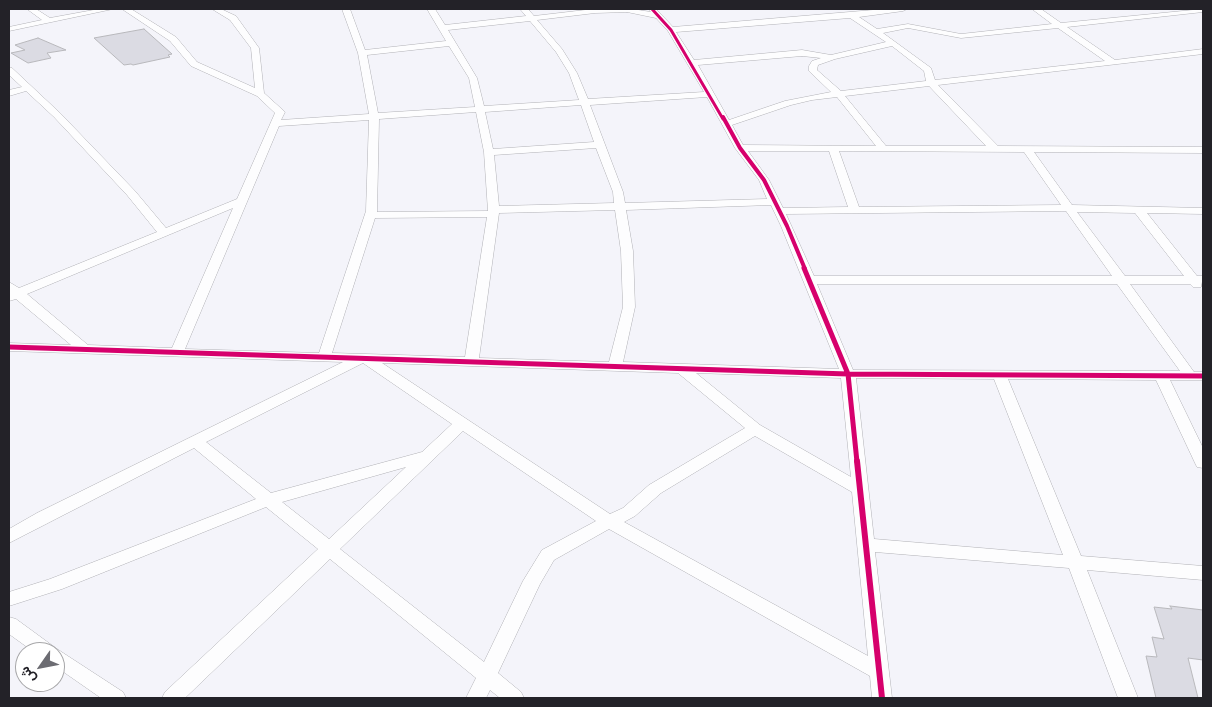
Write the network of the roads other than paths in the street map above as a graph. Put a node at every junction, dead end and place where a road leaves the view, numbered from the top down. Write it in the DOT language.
graph roads {
  1 [pos="31,9"];
  2 [pos="109,9"];
  3 [pos="126,9"];
  4 [pos="216,9"];
  5 [pos="346,9"];
  6 [pos="431,9"];
  7 [pos="524,9"];
  8 [pos="840,9"];
  9 [pos="899,9"];
  10 [pos="1036,9"];
  11 [pos="1136,9"];
  12 [pos="1203,10"];
  13 [pos="655,12"];
  14 [pos="852,15"];
  15 [pos="1151,16"];
  16 [pos="532,18"];
  17 [pos="49,21"];
  18 [pos="1061,25"];
  19 [pos="443,28"];
  20 [pos="9,30"];
  21 [pos="671,30"];
  22 [pos="878,31"];
  23 [pos="452,43"];
  24 [pos="893,43"];
  25 [pos="1203,52"];
  26 [pos="362,53"];
  27 [pos="832,57"];
  28 [pos="1113,62"];
  29 [pos="692,63"];
  30 [pos="9,70"];
  31 [pos="932,83"];
  32 [pos="28,88"];
  33 [pos="9,93"];
  34 [pos="260,94"];
  35 [pos="709,94"];
  36 [pos="839,94"];
  37 [pos="585,103"];
  38 [pos="480,110"];
  39 [pos="374,117"];
  40 [pos="276,123"];
  41 [pos="726,124"];
  42 [pos="601,145"];
  43 [pos="740,148"];
  44 [pos="833,148"];
  45 [pos="883,148"];
  46 [pos="994,148"];
  47 [pos="1026,148"];
  48 [pos="1203,150"];
  49 [pos="489,152"];
  50 [pos="241,201"];
  51 [pos="620,206"];
  52 [pos="776,207"];
  53 [pos="1070,208"];
  54 [pos="1138,209"];
  55 [pos="854,210"];
  56 [pos="1203,211"];
  57 [pos="493,212"];
  58 [pos="370,215"];
  59 [pos="164,233"];
  60 [pos="1120,279"];
  61 [pos="809,280"];
  62 [pos="1198,280"];
  63 [pos="1203,290"];
  64 [pos="11,292"];
  65 [pos="9,347"];
  66 [pos="84,349"];
  67 [pos="177,352"];
  68 [pos="324,357"];
  69 [pos="363,358"];
  70 [pos="471,362"];
  71 [pos="615,367"];
  72 [pos="682,369"];
  73 [pos="848,374"];
  74 [pos="999,375"];
  75 [pos="1161,376"];
  76 [pos="1197,376"];
  77 [pos="462,423"];
  78 [pos="755,429"];
  79 [pos="195,441"];
  80 [pos="427,456"];
  81 [pos="1203,463"];
  82 [pos="860,489"];
  83 [pos="268,500"];
  84 [pos="610,522"];
  85 [pos="9,536"];
  86 [pos="867,545"];
  87 [pos="328,548"];
  88 [pos="1075,562"];
  89 [pos="1203,572"];
  90 [pos="9,599"];
  91 [pos="9,624"];
  92 [pos="35,642"];
  93 [pos="65,663"];
  94 [pos="880,672"];
  95 [pos="486,676"];
  96 [pos="116,698"];
  97 [pos="172,698"];
  98 [pos="476,698"];
  99 [pos="514,698"];
  100 [pos="882,698"];
  101 [pos="1128,698"];
  1 -- 17 [label="street"];
  2 -- 17 [label="street"];
  3 -- 34 [label="street"];
  4 -- 34 [label="street"];
  5 -- 26 [label="street"];
  6 -- 19 [label="street"];
  7 -- 16 [label="street"];
  8 -- 14 [label="street"];
  9 -- 14 [label="street"];
  10 -- 18 [label="street"];
  11 -- 15 [label="street"];
  12 -- 15 [label="street"];
  13 -- 16 [label="street"];
  13 -- 21 [label="street"];
  14 -- 21 [label="street"];
  14 -- 22 [label="street"];
  15 -- 18 [label="street"];
  16 -- 19 [label="street"];
  16 -- 37 [label="street"];
  17 -- 20 [label="street"];
  18 -- 22 [label="street"];
  18 -- 28 [label="street"];
  19 -- 23 [label="street"];
  21 -- 29 [label="street"];
  22 -- 24 [label="street"];
  23 -- 26 [label="street"];
  23 -- 38 [label="street"];
  24 -- 27 [label="street"];
  24 -- 31 [label="street"];
  25 -- 28 [label="street"];
  26 -- 39 [label="street"];
  27 -- 29 [label="street"];
  27 -- 36 [label="street"];
  28 -- 31 [label="street"];
  29 -- 35 [label="street"];
  30 -- 32 [label="street"];
  31 -- 36 [label="street"];
  31 -- 46 [label="street"];
  32 -- 33 [label="street"];
  32 -- 59 [label="street"];
  34 -- 40 [label="street"];
  35 -- 37 [label="street"];
  35 -- 41 [label="street"];
  36 -- 41 [label="street"];
  36 -- 45 [label="street"];
  37 -- 38 [label="street"];
  37 -- 42 [label="street"];
  38 -- 39 [label="street"];
  38 -- 49 [label="street"];
  39 -- 40 [label="street"];
  39 -- 58 [label="street"];
  40 -- 50 [label="street"];
  41 -- 43 [label="street"];
  42 -- 49 [label="street"];
  42 -- 51 [label="street"];
  43 -- 44 [label="street"];
  43 -- 52 [label="street"];
  44 -- 45 [label="street"];
  44 -- 55 [label="street"];
  45 -- 46 [label="street"];
  46 -- 47 [label="street"];
  47 -- 48 [label="street"];
  47 -- 53 [label="street"];
  49 -- 57 [label="street"];
  50 -- 59 [label="street"];
  50 -- 67 [label="street"];
  51 -- 52 [label="street"];
  51 -- 57 [label="street"];
  51 -- 71 [label="street"];
  52 -- 55 [label="street"];
  52 -- 61 [label="street"];
  53 -- 54 [label="street"];
  53 -- 55 [label="street"];
  53 -- 60 [label="street"];
  54 -- 56 [label="street"];
  54 -- 62 [label="street"];
  57 -- 58 [label="street"];
  57 -- 70 [label="street"];
  58 -- 68 [label="street"];
  59 -- 64 [label="street"];
  60 -- 61 [label="street"];
  60 -- 62 [label="street"];
  60 -- 76 [label="street"];
  61 -- 73 [label="street"];
  62 -- 63 [label="street"];
  64 -- 66 [label="street"];
  65 -- 66 [label="street"];
  66 -- 67 [label="street"];
  67 -- 68 [label="street"];
  68 -- 69 [label="street"];
  69 -- 70 [label="street"];
  69 -- 77 [label="street"];
  69 -- 79 [label="street"];
  70 -- 71 [label="street"];
  71 -- 72 [label="street"];
  72 -- 73 [label="street"];
  72 -- 78 [label="street"];
  73 -- 74 [label="street"];
  73 -- 82 [label="street"];
  74 -- 75 [label="street"];
  74 -- 88 [label="street"];
  75 -- 76 [label="street"];
  75 -- 81 [label="street"];
  77 -- 80 [label="street"];
  77 -- 84 [label="street"];
  78 -- 82 [label="street"];
  78 -- 84 [label="street"];
  79 -- 83 [label="street"];
  79 -- 85 [label="street"];
  80 -- 83 [label="street"];
  80 -- 87 [label="street"];
  82 -- 86 [label="street"];
  83 -- 87 [label="street"];
  83 -- 90 [label="street"];
  84 -- 94 [label="street"];
  84 -- 95 [label="street"];
  86 -- 88 [label="street"];
  86 -- 94 [label="street"];
  87 -- 95 [label="street"];
  87 -- 97 [label="street"];
  88 -- 89 [label="street"];
  88 -- 101 [label="street"];
  91 -- 92 [label="street"];
  93 -- 96 [label="street"];
  94 -- 100 [label="street"];
  95 -- 98 [label="street"];
  95 -- 99 [label="street"];
}
